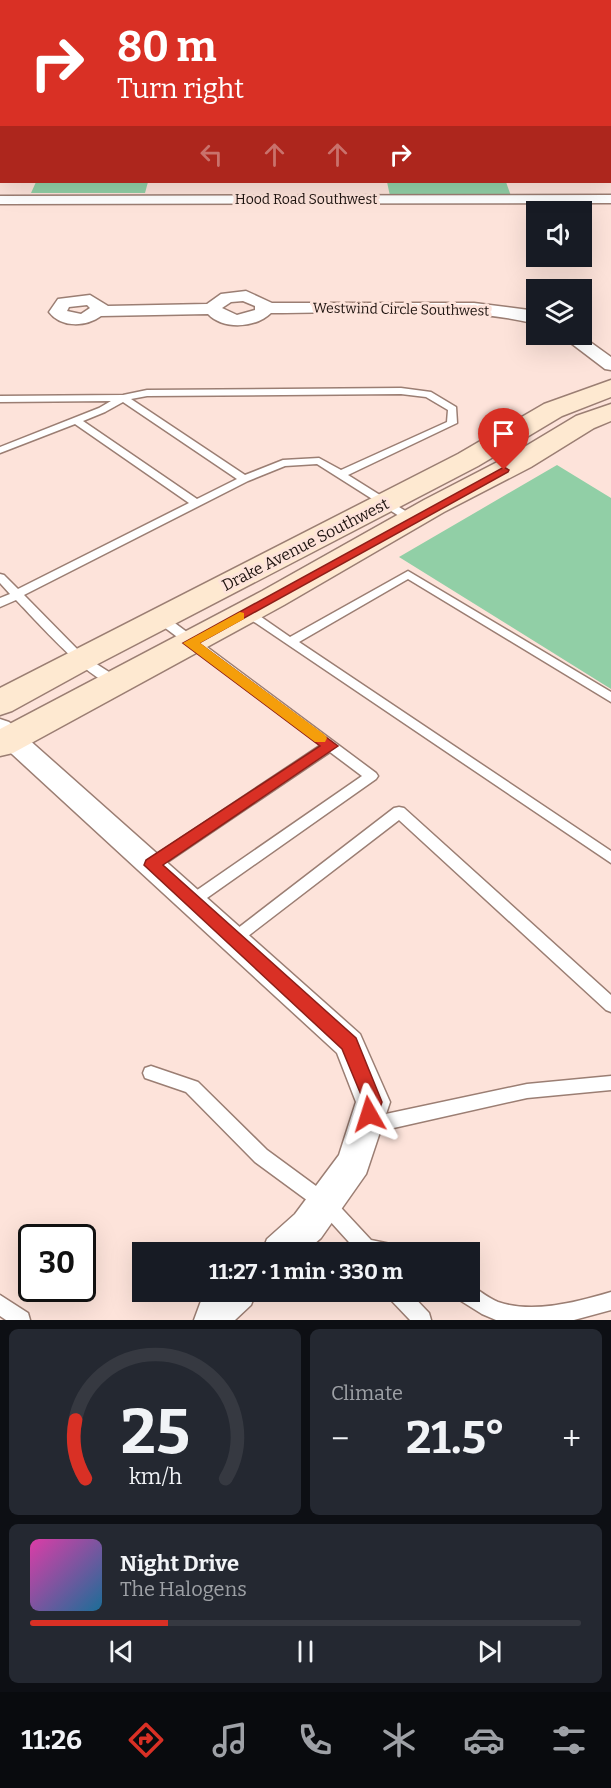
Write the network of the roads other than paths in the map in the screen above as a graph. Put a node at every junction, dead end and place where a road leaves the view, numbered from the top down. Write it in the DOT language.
graph roads {
  1 [pos="323,183"];
  2 [pos="594,183"];
  3 [pos="323,199"];
  4 [pos="606,199"];
  5 [pos="583,201"];
  6 [pos="1,202"];
  7 [pos="526,205"];
  8 [pos="265,308"];
  9 [pos="213,309"];
  10 [pos="99,311"];
  11 [pos="526,315"];
  12 [pos="583,345"];
  13 [pos="611,365"];
  14 [pos="611,388"];
  15 [pos="123,398"];
  16 [pos="0,399"];
  17 [pos="611,412"];
  18 [pos="77,420"];
  19 [pos="0,450"];
  20 [pos="341,474"];
  21 [pos="244,479"];
  22 [pos="385,502"];
  23 [pos="196,503"];
  24 [pos="411,519"];
  25 [pos="0,577"];
  26 [pos="18,594"];
  27 [pos="0,603"];
  28 [pos="247,613"];
  29 [pos="160,618"];
  30 [pos="290,642"];
  31 [pos="190,643"];
  32 [pos="80,659"];
  33 [pos="116,682"];
  34 [pos="611,698"];
  35 [pos="0,704"];
  36 [pos="4,736"];
  37 [pos="330,746"];
  38 [pos="611,858"];
  39 [pos="152,865"];
  40 [pos="192,901"];
  41 [pos="234,939"];
  42 [pos="611,1005"];
  43 [pos="151,1073"];
  44 [pos="611,1083"];
  45 [pos="366,1126"];
  46 [pos="325,1203"];
  47 [pos="291,1242"];
  48 [pos="362,1242"];
  49 [pos="480,1301"];
  50 [pos="611,1301"];
  51 [pos="227,1302"];
  52 [pos="406,1302"];
  53 [pos="0,1304"];
  54 [pos="21,1320"];
  55 [pos="213,1320"];
  56 [pos="423,1320"];
  1 -- 3 [label="street"];
  2 -- 4 [label="street"];
  3 -- 6 [label="street, Hood Road Southwest"];
  3 -- 7 [label="street, Hood Road Southwest"];
  4 -- 5 [label="street, Hood Road Southwest"];
  8 -- 9 [label="street"];
  8 -- 9 [label="street"];
  8 -- 11 [label="street, Westwind Circle Southwest"];
  9 -- 10 [label="street"];
  12 -- 13 [label="street"];
  14 -- 22 [label="street, Drake Avenue Southwest"];
  15 -- 16 [label="lane"];
  15 -- 18 [label="lane"];
  15 -- 20 [label="lane"];
  15 -- 21 [label="lane"];
  17 -- 24 [label="street, Drake Avenue Southwest"];
  18 -- 19 [label="lane"];
  18 -- 23 [label="lane"];
  20 -- 21 [label="lane"];
  20 -- 22 [label="lane"];
  21 -- 23 [label="lane"];
  22 -- 24 [label="lane"];
  22 -- 29 [label="street, Drake Avenue Southwest"];
  23 -- 26 [label="lane"];
  24 -- 28 [label="street, Drake Avenue Southwest"];
  25 -- 26 [label="lane"];
  26 -- 27 [label="lane"];
  26 -- 32 [label="lane"];
  28 -- 30 [label="lane"];
  28 -- 31 [label="street, Drake Avenue Southwest"];
  29 -- 31 [label="lane"];
  29 -- 32 [label="street, Drake Avenue Southwest"];
  30 -- 34 [label="lane"];
  30 -- 38 [label="lane"];
  31 -- 33 [label="street, Drake Avenue Southwest"];
  31 -- 37 [label="lane"];
  32 -- 33 [label="lane"];
  32 -- 35 [label="street, Drake Avenue Southwest"];
  33 -- 36 [label="street, Drake Avenue Southwest"];
  36 -- 39 [label="street"];
  37 -- 39 [label="lane"];
  37 -- 40 [label="lane"];
  39 -- 40 [label="street"];
  40 -- 41 [label="street"];
  41 -- 42 [label="lane"];
  41 -- 45 [label="street"];
  43 -- 46 [label="lane"];
  44 -- 45 [label="lane"];
  45 -- 46 [label="street"];
  46 -- 47 [label="street"];
  46 -- 48 [label="lane"];
  49 -- 50 [label="lane"];
  51 -- 55 [label="street"];
  52 -- 56 [label="lane"];
  53 -- 54 [label="lane"];
}
